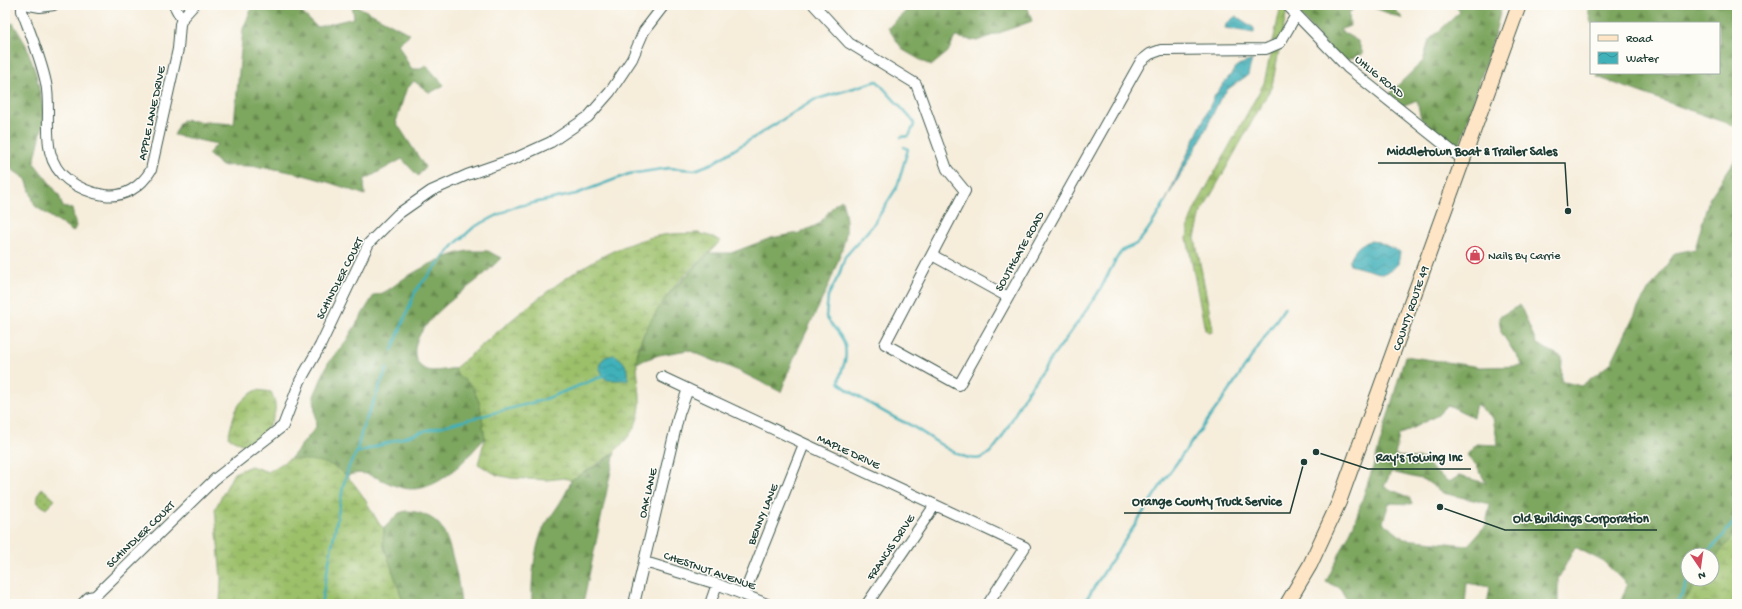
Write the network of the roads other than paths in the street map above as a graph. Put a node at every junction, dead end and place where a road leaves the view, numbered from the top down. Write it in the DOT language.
graph roads {
  1 [pos="22,5"];
  2 [pos="29,5"];
  3 [pos="54,5"];
  4 [pos="174,5"];
  5 [pos="194,5"];
  6 [pos="664,5"];
  7 [pos="814,5"];
  8 [pos="1287,5"];
  9 [pos="1519,5"];
  10 [pos="1296,15"];
  11 [pos="182,20"];
  12 [pos="1462,159"];
  13 [pos="932,255"];
  14 [pos="1008,297"];
  15 [pos="662,377"];
  16 [pos="688,390"];
  17 [pos="804,444"];
  18 [pos="935,504"];
  19 [pos="645,562"];
  20 [pos="717,584"];
  21 [pos="744,594"];
  22 [pos="95,600"];
  23 [pos="82,604"];
  24 [pos="634,604"];
  25 [pos="710,604"];
  26 [pos="767,604"];
  27 [pos="867,604"];
  28 [pos="988,604"];
  29 [pos="1287,604"];
  1 -- 11 [label="street, APPLE LANE DRIVE"];
  2 -- 3 [label="street"];
  4 -- 11 [label="street"];
  5 -- 11 [label="street"];
  6 -- 22 [label="street, SCHINDLER COURT"];
  7 -- 13 [label="street, SOUTHGATE ROAD"];
  8 -- 10 [label="street, UHLIG ROAD"];
  9 -- 12 [label="street, COUNTY ROUTE 49"];
  10 -- 12 [label="street, UHLIG ROAD"];
  10 -- 14 [label="street, SOUTHGATE ROAD"];
  12 -- 29 [label="street, COUNTY ROUTE 49"];
  13 -- 14 [label="street"];
  13 -- 14 [label="street, SOUTHGATE ROAD"];
  15 -- 16 [label="street, MAPLE DRIVE"];
  16 -- 17 [label="street, MAPLE DRIVE"];
  16 -- 19 [label="street, OAK LANE"];
  17 -- 18 [label="street, MAPLE DRIVE"];
  17 -- 21 [label="street, BENNY LANE"];
  18 -- 27 [label="street, FRANCIS DRIVE"];
  18 -- 28 [label="street, MAPLE DRIVE"];
  19 -- 20 [label="street, CHESTNUT AVENUE"];
  19 -- 24 [label="street, OAK LANE"];
  20 -- 21 [label="street, CHESTNUT AVENUE"];
  20 -- 25 [label="street"];
  21 -- 26 [label="street, CHESTNUT AVENUE"];
  22 -- 23 [label="street, SCHINDLER COURT"];
}
